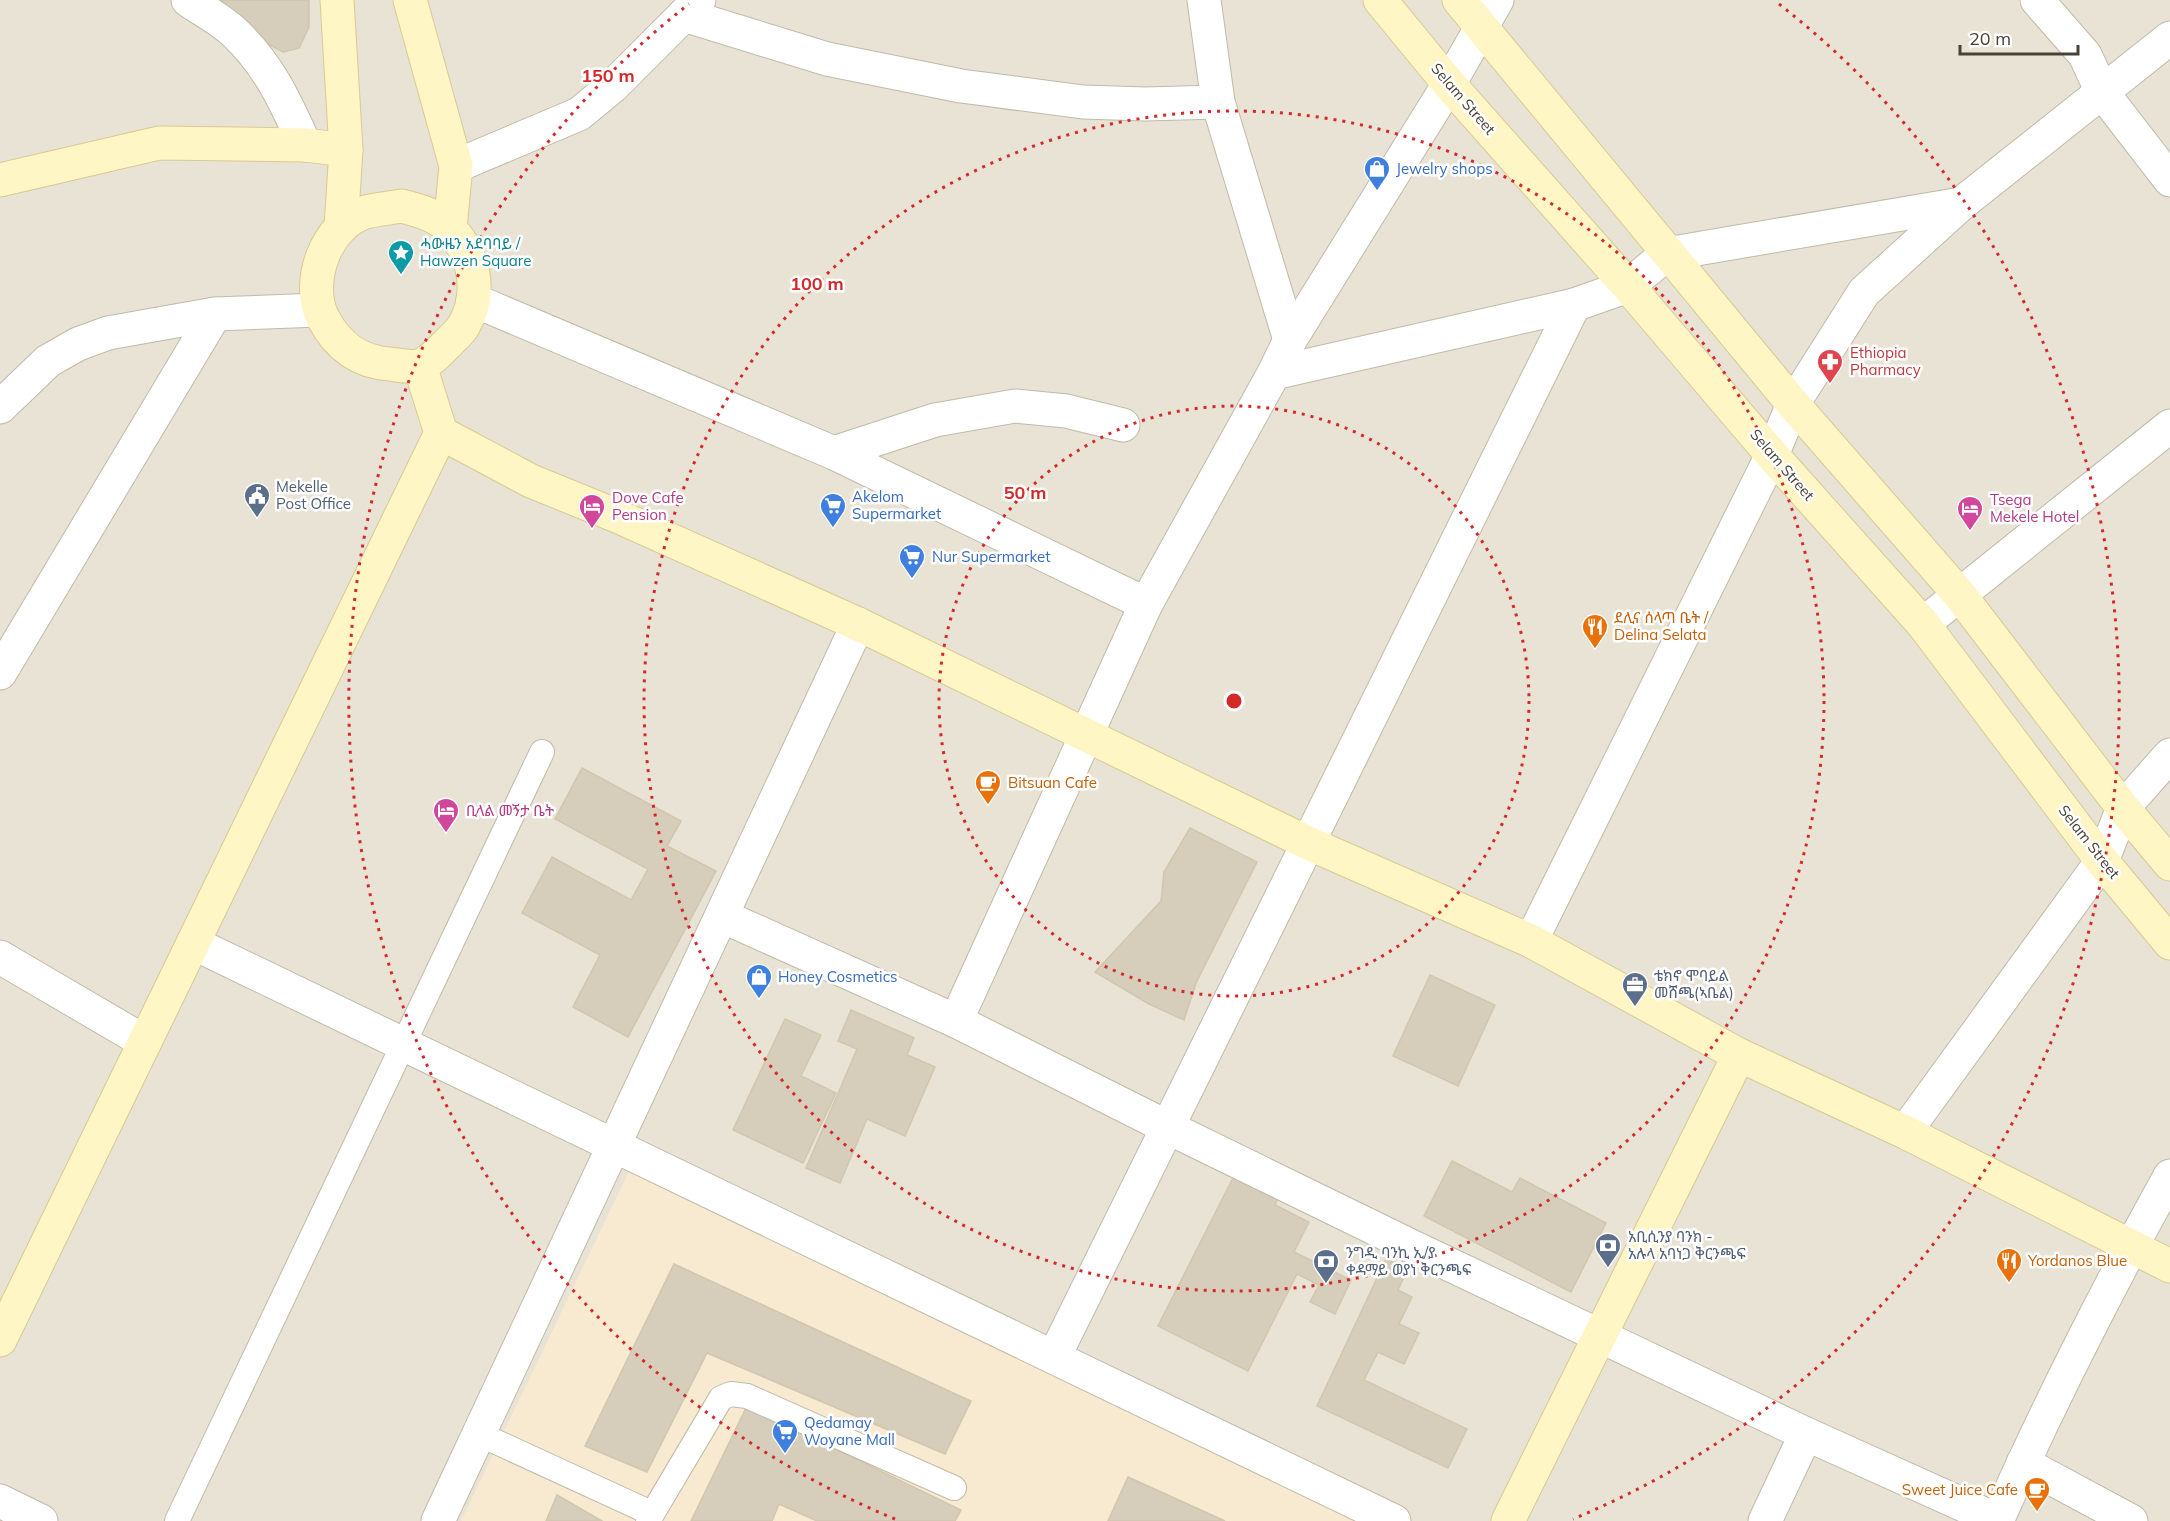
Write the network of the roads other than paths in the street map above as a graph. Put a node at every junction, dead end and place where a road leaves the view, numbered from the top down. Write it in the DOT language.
graph roads {
  1 [pos="188,0"];
  2 [pos="337,0"];
  3 [pos="410,0"];
  4 [pos="1204,0"];
  5 [pos="1380,0"];
  6 [pos="1459,0"];
  7 [pos="2037,0"];
  8 [pos="691,7"];
  9 [pos="1489,13"];
  10 [pos="2170,38"];
  11 [pos="1449,84"];
  12 [pos="2102,92"];
  13 [pos="1218,102"];
  14 [pos="305,144"];
  15 [pos="346,150"];
  16 [pos="456,166"];
  17 [pos="0,180"];
  18 [pos="2170,180"];
  19 [pos="1961,204"];
  20 [pos="341,227"];
  21 [pos="450,228"];
  22 [pos="1667,254"];
  23 [pos="1628,286"];
  24 [pos="473,300"];
  25 [pos="1574,305"];
  26 [pos="319,310"];
  27 [pos="215,314"];
  28 [pos="1290,340"];
  29 [pos="420,366"];
  30 [pos="1274,373"];
  31 [pos="1793,404"];
  32 [pos="0,407"];
  33 [pos="1123,425"];
  34 [pos="2170,426"];
  35 [pos="441,433"];
  36 [pos="834,453"];
  37 [pos="1772,455"];
  38 [pos="1959,594"];
  39 [pos="1146,604"];
  40 [pos="858,624"];
  41 [pos="1923,624"];
  42 [pos="0,673"];
  43 [pos="1087,736"];
  44 [pos="542,752"];
  45 [pos="2170,755"];
  46 [pos="2123,808"];
  47 [pos="1308,843"];
  48 [pos="2102,861"];
  49 [pos="2170,864"];
  50 [pos="722,916"];
  51 [pos="1531,941"];
  52 [pos="194,943"];
  53 [pos="2170,943"];
  54 [pos="0,957"];
  55 [pos="956,1021"];
  56 [pos="145,1042"];
  57 [pos="404,1044"];
  58 [pos="1739,1055"];
  59 [pos="1167,1127"];
  60 [pos="1905,1132"];
  61 [pos="614,1146"];
  62 [pos="2170,1176"];
  63 [pos="2131,1246"];
  64 [pos="2170,1266"];
  65 [pos="1600,1335"];
  66 [pos="0,1340"];
  67 [pos="1054,1358"];
  68 [pos="479,1434"];
  69 [pos="1806,1434"];
  70 [pos="2023,1463"];
  71 [pos="954,1488"];
  72 [pos="0,1502"];
  73 [pos="649,1517"];
  74 [pos="1997,1520"];
  75 [pos="41,1521"];
  76 [pos="177,1521"];
  77 [pos="438,1521"];
  78 [pos="1394,1521"];
  79 [pos="1508,1521"];
  80 [pos="1765,1521"];
  81 [pos="2131,1521"];
  1 -- 14 [label="street"];
  2 -- 15 [label="street"];
  3 -- 16 [label="street"];
  4 -- 13 [label="street"];
  5 -- 11 [label="street, Selam Street"];
  6 -- 9 [label="street"];
  7 -- 12 [label="street"];
  8 -- 13 [label="street"];
  8 -- 16 [label="street"];
  9 -- 11 [label="street"];
  9 -- 22 [label="street"];
  10 -- 12 [label="street"];
  11 -- 23 [label="street, Selam Street"];
  11 -- 28 [label="street"];
  12 -- 18 [label="street"];
  12 -- 19 [label="street"];
  13 -- 28 [label="street"];
  14 -- 15 [label="street"];
  14 -- 17 [label="street"];
  15 -- 20 [label="street"];
  16 -- 21 [label="street"];
  19 -- 22 [label="street"];
  19 -- 31 [label="street"];
  20 -- 21 [label="street"];
  20 -- 26 [label="street"];
  21 -- 24 [label="street"];
  22 -- 23 [label="street"];
  22 -- 31 [label="street"];
  23 -- 25 [label="street"];
  23 -- 37 [label="street, Selam Street"];
  24 -- 29 [label="street"];
  24 -- 36 [label="street"];
  25 -- 30 [label="street"];
  25 -- 47 [label="street"];
  26 -- 27 [label="street"];
  26 -- 29 [label="street"];
  27 -- 32 [label="street"];
  27 -- 42 [label="street"];
  28 -- 30 [label="street"];
  29 -- 35 [label="street"];
  30 -- 39 [label="street"];
  31 -- 37 [label="street"];
  31 -- 38 [label="street"];
  33 -- 36 [label="street"];
  34 -- 38 [label="street"];
  35 -- 40 [label="street"];
  35 -- 52 [label="street"];
  36 -- 39 [label="street"];
  37 -- 41 [label="street, Selam Street"];
  37 -- 51 [label="street"];
  38 -- 41 [label="street"];
  38 -- 46 [label="street"];
  39 -- 43 [label="street"];
  40 -- 43 [label="street"];
  40 -- 50 [label="street"];
  41 -- 48 [label="street, Selam Street"];
  43 -- 47 [label="street"];
  43 -- 55 [label="street"];
  44 -- 57 [label="lane"];
  45 -- 46 [label="street"];
  46 -- 48 [label="street"];
  46 -- 49 [label="street"];
  47 -- 51 [label="street"];
  47 -- 59 [label="street"];
  48 -- 53 [label="street, Selam Street"];
  48 -- 60 [label="street"];
  50 -- 55 [label="street"];
  50 -- 61 [label="street"];
  51 -- 58 [label="street"];
  52 -- 56 [label="street"];
  52 -- 57 [label="street"];
  54 -- 56 [label="street"];
  55 -- 59 [label="street"];
  56 -- 66 [label="street"];
  57 -- 61 [label="street"];
  57 -- 76 [label="lane"];
  58 -- 60 [label="street"];
  58 -- 65 [label="street"];
  59 -- 65 [label="street"];
  59 -- 67 [label="street"];
  60 -- 63 [label="street"];
  61 -- 67 [label="street"];
  61 -- 68 [label="street"];
  62 -- 63 [label="street"];
  63 -- 64 [label="street"];
  63 -- 70 [label="street"];
  65 -- 69 [label="street"];
  65 -- 79 [label="street"];
  67 -- 78 [label="street"];
  68 -- 73 [label="lane"];
  68 -- 77 [label="street"];
  69 -- 74 [label="street"];
  69 -- 80 [label="street"];
  70 -- 74 [label="street"];
  70 -- 81 [label="street"];
  71 -- 73 [label="lane"];
  72 -- 75 [label="street"];
}
